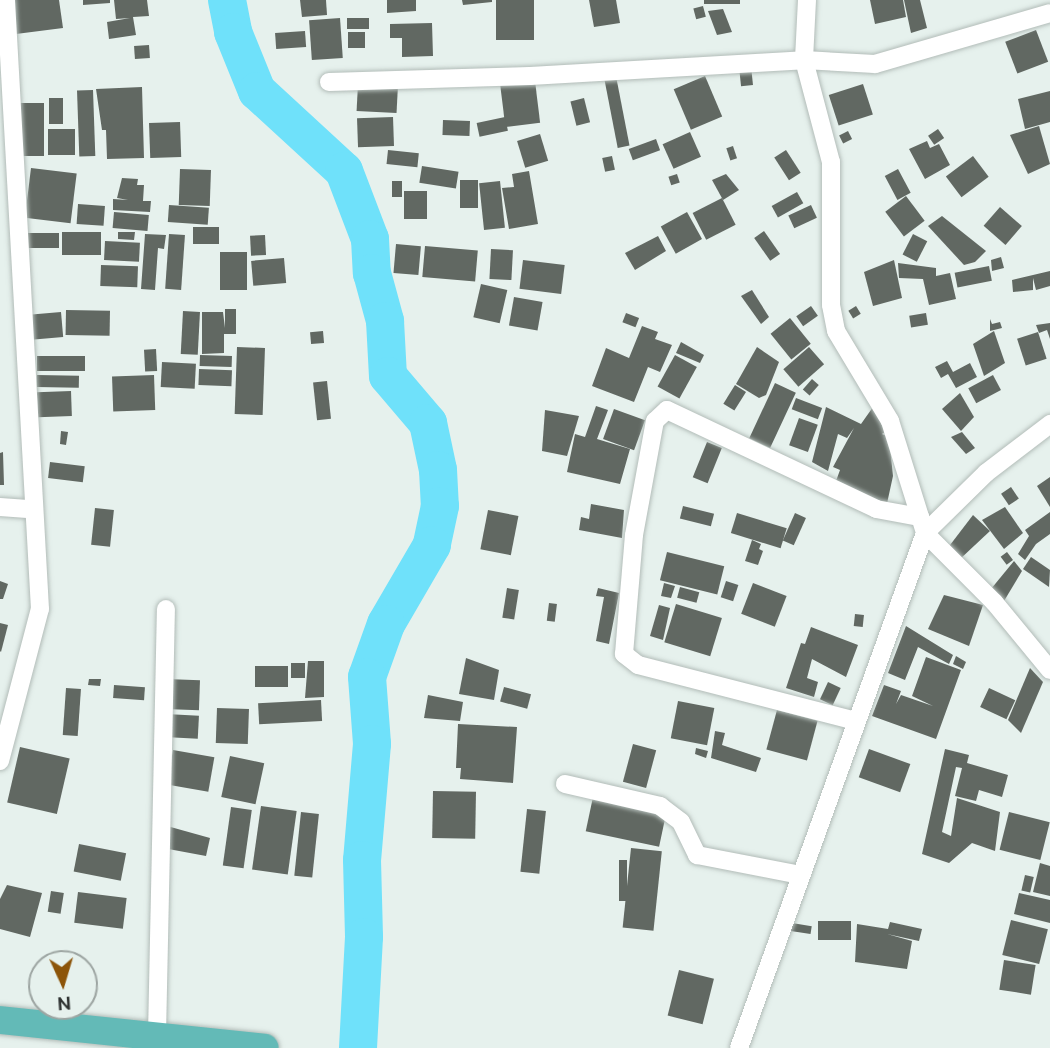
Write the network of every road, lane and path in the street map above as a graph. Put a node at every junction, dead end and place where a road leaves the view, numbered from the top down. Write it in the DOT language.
graph roads {
  1 [pos="6,0"];
  2 [pos="807,0"];
  3 [pos="1050,13"];
  4 [pos="804,60"];
  5 [pos="328,82"];
  6 [pos="7,105"];
  7 [pos="1049,427"];
  8 [pos="0,507"];
  9 [pos="31,509"];
  10 [pos="922,525"];
  11 [pos="166,609"];
  12 [pos="1050,670"];
  13 [pos="856,721"];
  14 [pos="0,761"];
  15 [pos="565,784"];
  16 [pos="800,875"];
  17 [pos="0,1020"];
  18 [pos="157,1035"];
  19 [pos="265,1048"];
  20 [pos="739,1048"];
  1 -- 6 [label="street"];
  2 -- 4 [label="street"];
  3 -- 4 [label="street"];
  4 -- 5 [label="street"];
  4 -- 10 [label="street"];
  6 -- 9 [label="street"];
  7 -- 10 [label="street"];
  8 -- 9 [label="street"];
  9 -- 14 [label="street"];
  10 -- 12 [label="street"];
  10 -- 13 [label="street"];
  10 -- 13 [label="street"];
  11 -- 18 [label="street"];
  13 -- 16 [label="street"];
  15 -- 16 [label="street"];
  16 -- 20 [label="street"];
  17 -- 18 [label="highway"];
  18 -- 19 [label="highway"];
}
